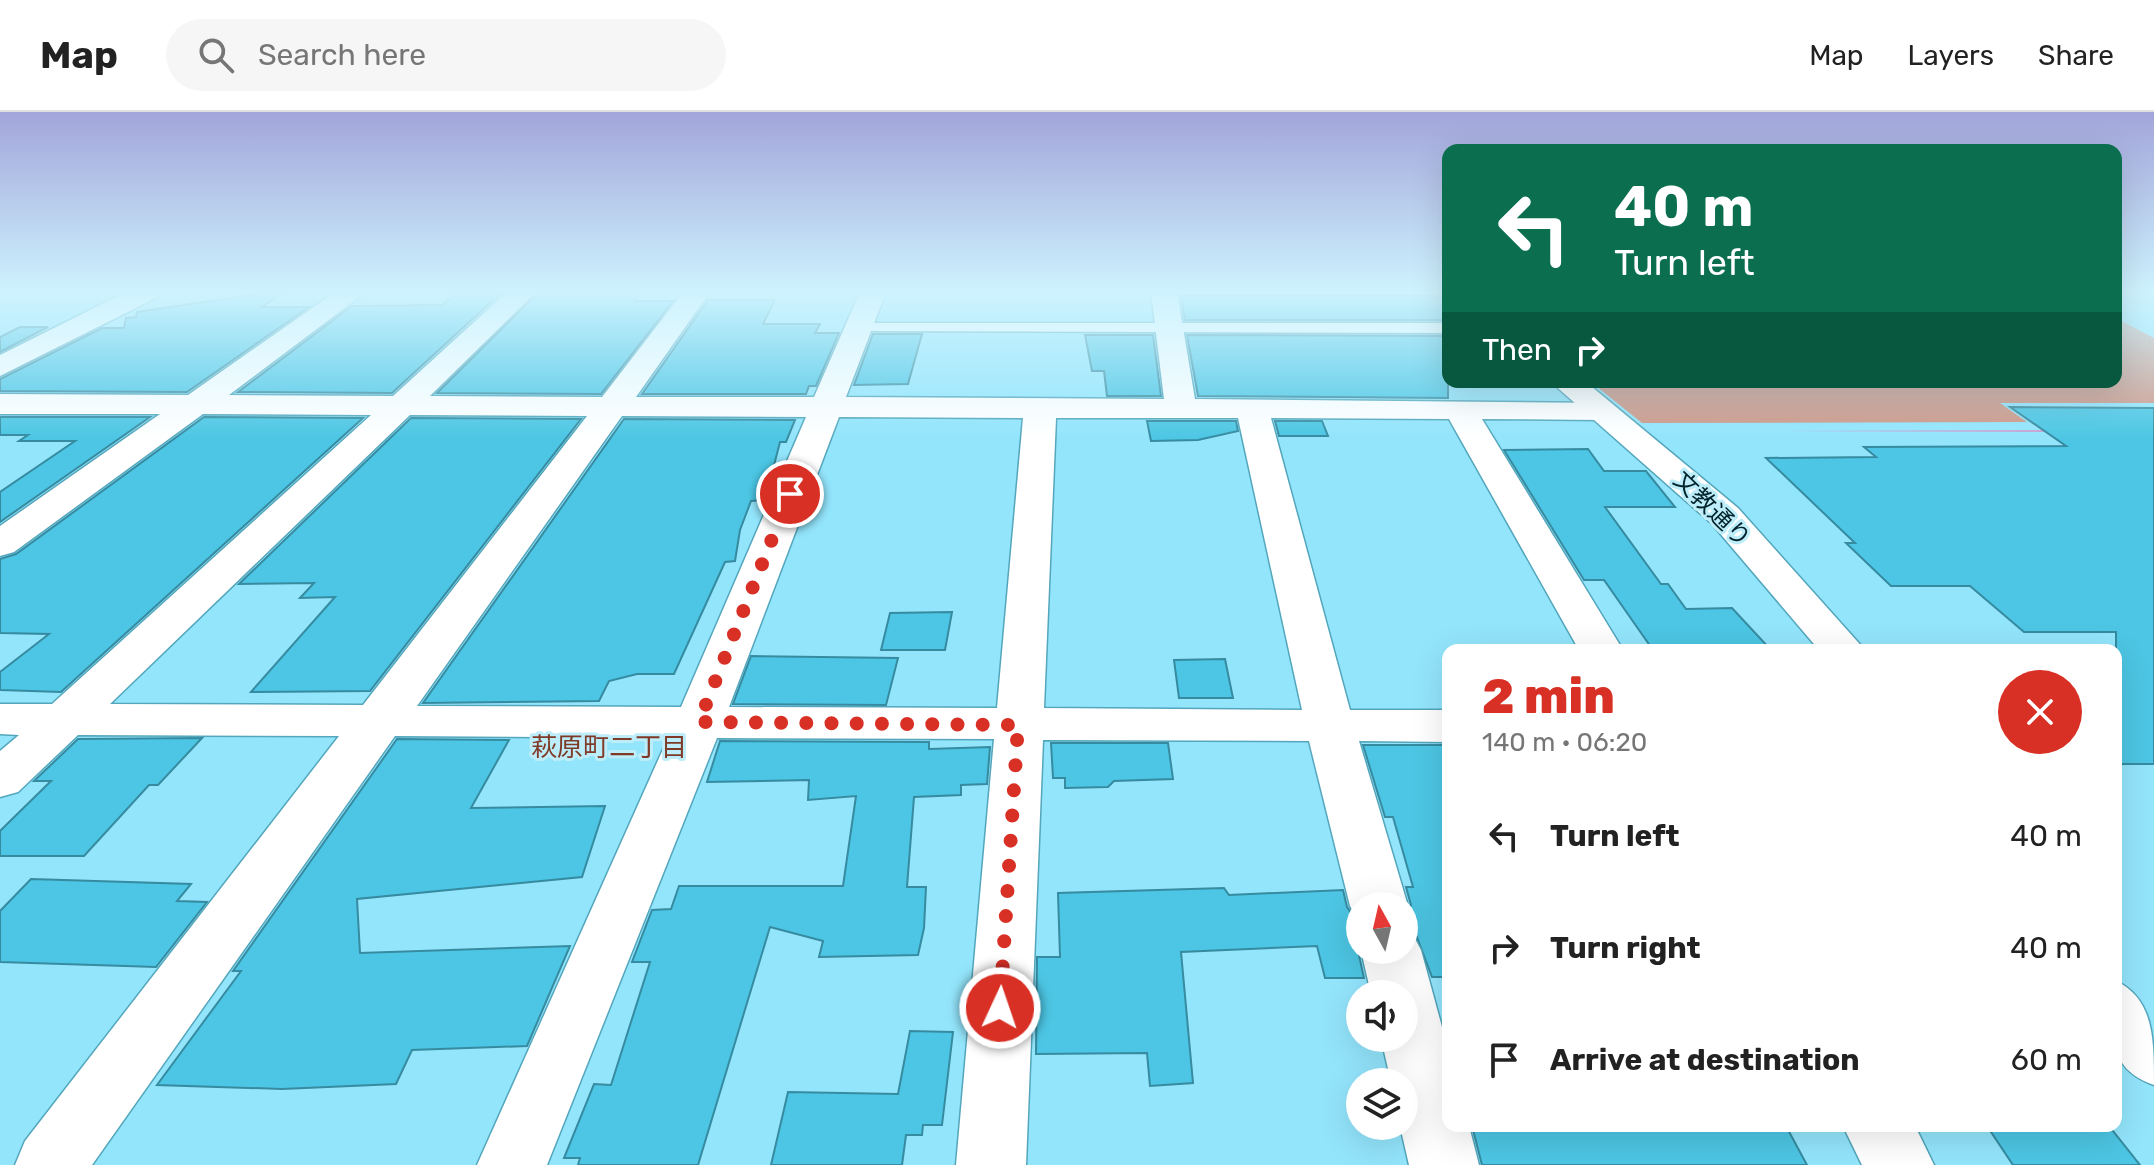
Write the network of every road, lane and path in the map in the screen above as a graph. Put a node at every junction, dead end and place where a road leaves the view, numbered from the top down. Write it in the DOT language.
graph roads {
  1 [pos="51,341"];
  2 [pos="284,341"];
  3 [pos="470,341"];
  4 [pos="661,341"];
  5 [pos="852,341"];
  6 [pos="1170,341"];
  7 [pos="0,367"];
  8 [pos="1574,388"];
  9 [pos="0,404"];
  10 [pos="194,406"];
  11 [pos="400,406"];
  12 [pos="612,407"];
  13 [pos="824,408"];
  14 [pos="1040,409"];
  15 [pos="1181,409"];
  16 [pos="1252,409"];
  17 [pos="1460,410"];
  18 [pos="1600,410"];
  19 [pos="0,544"];
  20 [pos="1597,644"];
  21 [pos="1838,644"];
  22 [pos="0,719"];
  23 [pos="65,720"];
  24 [pos="377,721"];
  25 [pos="699,722"];
  26 [pos="1018,725"];
  27 [pos="1330,726"];
  28 [pos="1442,726"];
  29 [pos="0,780"];
  30 [pos="1375,892"];
  31 [pos="2122,1015"];
  32 [pos="1416,1052"];
  33 [pos="2154,1057"];
  34 [pos="1880,1132"];
  35 [pos="50,1165"];
  36 [pos="512,1165"];
  37 [pos="991,1165"];
  38 [pos="1444,1165"];
  39 [pos="1899,1165"];
  1 -- 7 [label="street"];
  2 -- 10 [label="street"];
  3 -- 11 [label="street"];
  4 -- 12 [label="street"];
  5 -- 13 [label="street"];
  6 -- 15 [label="street"];
  8 -- 18 [label="street, 文教通り"];
  9 -- 10 [label="street"];
  10 -- 11 [label="street"];
  10 -- 19 [label="street"];
  11 -- 12 [label="street"];
  11 -- 23 [label="street"];
  12 -- 13 [label="street"];
  12 -- 24 [label="street"];
  13 -- 14 [label="street"];
  13 -- 25 [label="street"];
  14 -- 15 [label="street"];
  14 -- 26 [label="street"];
  15 -- 16 [label="street"];
  16 -- 17 [label="street"];
  16 -- 27 [label="street"];
  17 -- 18 [label="street"];
  17 -- 20 [label="street"];
  18 -- 21 [label="street, 文教通り"];
  22 -- 23 [label="street"];
  23 -- 24 [label="street"];
  23 -- 29 [label="street"];
  24 -- 25 [label="street"];
  24 -- 35 [label="street"];
  25 -- 26 [label="street"];
  25 -- 36 [label="street"];
  26 -- 27 [label="street"];
  26 -- 37 [label="street"];
  27 -- 28 [label="street"];
  27 -- 30 [label="street"];
  31 -- 33 [label="street"];
  32 -- 38 [label="street"];
  34 -- 39 [label="street"];
}
